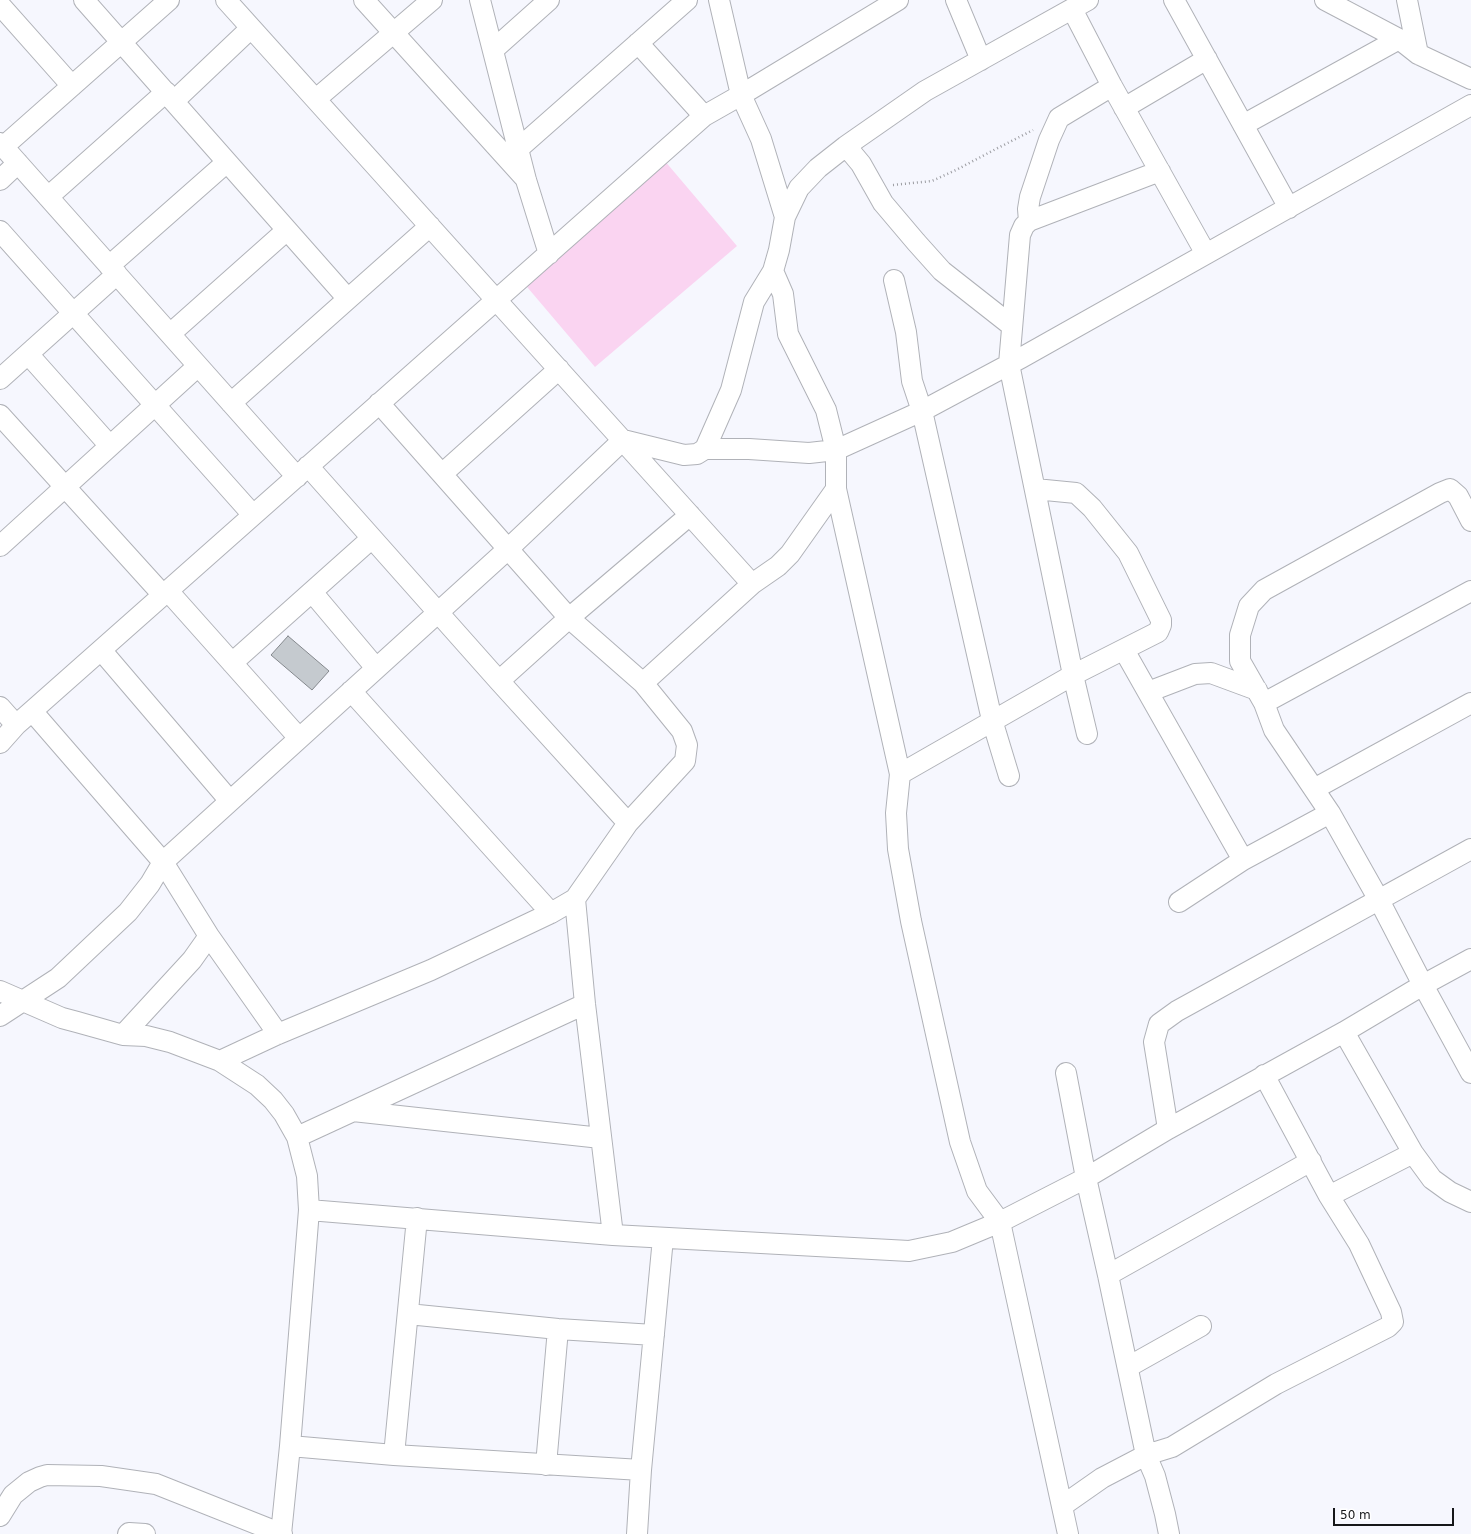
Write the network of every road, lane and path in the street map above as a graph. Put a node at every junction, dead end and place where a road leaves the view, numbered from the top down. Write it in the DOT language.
graph roads {
  1 [pos="84,0"];
  2 [pos="169,0"];
  3 [pos="226,0"];
  4 [pos="364,0"];
  5 [pos="432,0"];
  6 [pos="480,0"];
  7 [pos="549,0"];
  8 [pos="687,0"];
  9 [pos="719,0"];
  10 [pos="898,0"];
  11 [pos="956,0"];
  12 [pos="1174,0"];
  13 [pos="1325,0"];
  14 [pos="1407,0"];
  15 [pos="1081,3"];
  16 [pos="0,6"];
  17 [pos="251,28"];
  18 [pos="394,33"];
  19 [pos="1398,39"];
  20 [pos="122,42"];
  21 [pos="638,43"];
  22 [pos="493,50"];
  23 [pos="1418,54"];
  24 [pos="1207,59"];
  25 [pos="981,60"];
  26 [pos="1471,79"];
  27 [pos="72,86"];
  28 [pos="1112,86"];
  29 [pos="742,95"];
  30 [pos="170,97"];
  31 [pos="316,100"];
  32 [pos="1471,105"];
  33 [pos="1124,108"];
  34 [pos="704,116"];
  35 [pos="1059,118"];
  36 [pos="1243,125"];
  37 [pos="2,145"];
  38 [pos="846,146"];
  39 [pos="518,149"];
  40 [pos="227,162"];
  41 [pos="18,163"];
  42 [pos="1160,171"];
  43 [pos="0,180"];
  44 [pos="526,180"];
  45 [pos="872,184"];
  46 [pos="48,197"];
  47 [pos="1289,208"];
  48 [pos="785,217"];
  49 [pos="1029,221"];
  50 [pos="430,226"];
  51 [pos="287,230"];
  52 [pos="0,231"];
  53 [pos="549,254"];
  54 [pos="1206,254"];
  55 [pos="113,270"];
  56 [pos="772,271"];
  57 [pos="894,280"];
  58 [pos="348,299"];
  59 [pos="496,300"];
  60 [pos="73,313"];
  61 [pos="1012,326"];
  62 [pos="170,334"];
  63 [pos="28,354"];
  64 [pos="1009,364"];
  65 [pos="198,366"];
  66 [pos="559,369"];
  67 [pos="0,379"];
  68 [pos="231,403"];
  69 [pos="379,403"];
  70 [pos="155,405"];
  71 [pos="922,411"];
  72 [pos="0,415"];
  73 [pos="623,440"];
  74 [pos="110,446"];
  75 [pos="706,449"];
  76 [pos="836,450"];
  77 [pos="302,472"];
  78 [pos="442,474"];
  79 [pos="65,487"];
  80 [pos="836,489"];
  81 [pos="1035,489"];
  82 [pos="253,515"];
  83 [pos="690,515"];
  84 [pos="1471,522"];
  85 [pos="372,538"];
  86 [pos="0,546"];
  87 [pos="508,549"];
  88 [pos="752,584"];
  89 [pos="1471,590"];
  90 [pos="312,592"];
  91 [pos="165,593"];
  92 [pos="438,612"];
  93 [pos="569,618"];
  94 [pos="101,650"];
  95 [pos="1124,650"];
  96 [pos="232,663"];
  97 [pos="376,668"];
  98 [pos="1073,675"];
  99 [pos="499,681"];
  100 [pos="643,683"];
  101 [pos="351,691"];
  102 [pos="1148,692"];
  103 [pos="1261,696"];
  104 [pos="0,706"];
  105 [pos="1470,706"];
  106 [pos="32,711"];
  107 [pos="992,720"];
  108 [pos="16,725"];
  109 [pos="1087,734"];
  110 [pos="299,738"];
  111 [pos="0,743"];
  112 [pos="900,774"];
  113 [pos="1009,776"];
  114 [pos="1314,789"];
  115 [pos="230,801"];
  116 [pos="1330,813"];
  117 [pos="628,823"];
  118 [pos="1471,849"];
  119 [pos="1243,860"];
  120 [pos="163,862"];
  121 [pos="575,899"];
  122 [pos="1379,900"];
  123 [pos="1179,902"];
  124 [pos="551,913"];
  125 [pos="209,936"];
  126 [pos="1471,959"];
  127 [pos="1422,985"];
  128 [pos="0,991"];
  129 [pos="22,1001"];
  130 [pos="585,1004"];
  131 [pos="0,1016"];
  132 [pos="1344,1032"];
  133 [pos="123,1034"];
  134 [pos="278,1034"];
  135 [pos="220,1061"];
  136 [pos="1066,1073"];
  137 [pos="1471,1073"];
  138 [pos="1264,1076"];
  139 [pos="353,1111"];
  140 [pos="1168,1128"];
  141 [pos="297,1137"];
  142 [pos="601,1138"];
  143 [pos="1413,1153"];
  144 [pos="1311,1161"];
  145 [pos="1086,1178"];
  146 [pos="1329,1196"];
  147 [pos="1471,1202"];
  148 [pos="309,1210"];
  149 [pos="417,1218"];
  150 [pos="1000,1222"];
  151 [pos="613,1235"];
  152 [pos="663,1238"];
  153 [pos="1108,1275"];
  154 [pos="408,1314"];
  155 [pos="1201,1326"];
  156 [pos="558,1330"];
  157 [pos="654,1335"];
  158 [pos="1128,1366"];
  159 [pos="290,1446"];
  160 [pos="394,1455"];
  161 [pos="1146,1455"];
  162 [pos="546,1465"];
  163 [pos="641,1470"];
  164 [pos="1062,1506"];
  165 [pos="0,1516"];
  166 [pos="128,1534"];
  167 [pos="146,1534"];
  168 [pos="281,1534"];
  169 [pos="637,1534"];
  170 [pos="1068,1534"];
  171 [pos="1169,1534"];
  1 -- 20 [label="street"];
  2 -- 20 [label="street"];
  3 -- 17 [label="street"];
  4 -- 18 [label="street"];
  5 -- 18 [label="street"];
  6 -- 22 [label="street"];
  7 -- 22 [label="street"];
  8 -- 21 [label="street"];
  9 -- 29 [label="street"];
  10 -- 29 [label="street"];
  11 -- 25 [label="street"];
  12 -- 24 [label="street"];
  13 -- 19 [label="street"];
  14 -- 23 [label="street"];
  15 -- 25 [label="street"];
  15 -- 28 [label="street"];
  16 -- 27 [label="street"];
  17 -- 30 [label="street"];
  17 -- 31 [label="street"];
  18 -- 31 [label="street"];
  18 -- 44 [label="street"];
  19 -- 23 [label="street"];
  19 -- 36 [label="street"];
  20 -- 27 [label="street"];
  20 -- 30 [label="street"];
  21 -- 34 [label="street"];
  21 -- 39 [label="street"];
  22 -- 39 [label="street"];
  23 -- 26 [label="street"];
  24 -- 33 [label="street"];
  24 -- 36 [label="street"];
  25 -- 38 [label="street"];
  27 -- 37 [label="street"];
  28 -- 33 [label="street"];
  28 -- 35 [label="street"];
  29 -- 34 [label="street"];
  29 -- 48 [label="street"];
  30 -- 40 [label="street"];
  30 -- 46 [label="street"];
  31 -- 50 [label="street"];
  32 -- 47 [label="street"];
  33 -- 42 [label="street"];
  34 -- 53 [label="street"];
  35 -- 45 [label="path"];
  35 -- 49 [label="street"];
  36 -- 47 [label="street"];
  37 -- 41 [label="street"];
  38 -- 45 [label="street"];
  38 -- 48 [label="street"];
  39 -- 44 [label="street"];
  40 -- 51 [label="street"];
  40 -- 55 [label="street"];
  41 -- 43 [label="street"];
  41 -- 46 [label="street"];
  42 -- 49 [label="street"];
  42 -- 54 [label="street"];
  44 -- 53 [label="street"];
  45 -- 61 [label="street"];
  46 -- 55 [label="street"];
  47 -- 54 [label="street"];
  48 -- 56 [label="street"];
  49 -- 61 [label="street"];
  50 -- 58 [label="street"];
  50 -- 59 [label="street"];
  51 -- 58 [label="street"];
  51 -- 62 [label="street"];
  52 -- 60 [label="street"];
  53 -- 59 [label="street"];
  54 -- 64 [label="street"];
  55 -- 60 [label="street"];
  55 -- 62 [label="street"];
  56 -- 75 [label="street"];
  56 -- 76 [label="street"];
  57 -- 71 [label="street"];
  58 -- 68 [label="street"];
  59 -- 66 [label="street"];
  59 -- 69 [label="street"];
  60 -- 63 [label="street"];
  60 -- 70 [label="street"];
  61 -- 64 [label="street"];
  62 -- 65 [label="street"];
  63 -- 67 [label="street"];
  63 -- 74 [label="street"];
  64 -- 71 [label="street"];
  64 -- 81 [label="street"];
  65 -- 68 [label="street"];
  65 -- 70 [label="street"];
  66 -- 73 [label="street"];
  66 -- 78 [label="street"];
  68 -- 77 [label="street"];
  69 -- 77 [label="street"];
  69 -- 78 [label="street"];
  70 -- 74 [label="street"];
  70 -- 82 [label="street"];
  71 -- 76 [label="street"];
  71 -- 107 [label="street"];
  72 -- 79 [label="street"];
  73 -- 75 [label="street"];
  73 -- 83 [label="street"];
  73 -- 87 [label="street"];
  74 -- 79 [label="street"];
  75 -- 76 [label="street"];
  76 -- 80 [label="street"];
  77 -- 82 [label="street"];
  77 -- 85 [label="street"];
  78 -- 87 [label="street"];
  79 -- 86 [label="street"];
  79 -- 91 [label="street"];
  80 -- 88 [label="street"];
  80 -- 112 [label="street"];
  81 -- 95 [label="street"];
  81 -- 98 [label="street"];
  82 -- 91 [label="street"];
  83 -- 88 [label="street"];
  83 -- 93 [label="street"];
  84 -- 103 [label="street"];
  85 -- 90 [label="street"];
  85 -- 92 [label="street"];
  87 -- 92 [label="street"];
  87 -- 93 [label="street"];
  88 -- 100 [label="street"];
  89 -- 103 [label="street"];
  90 -- 96 [label="street"];
  90 -- 97 [label="street"];
  91 -- 94 [label="street"];
  91 -- 96 [label="street"];
  92 -- 97 [label="street"];
  92 -- 99 [label="street"];
  93 -- 99 [label="street"];
  93 -- 100 [label="street"];
  94 -- 106 [label="street"];
  94 -- 115 [label="street"];
  95 -- 98 [label="street"];
  95 -- 102 [label="street"];
  96 -- 110 [label="street"];
  97 -- 101 [label="street"];
  98 -- 107 [label="street"];
  98 -- 109 [label="street"];
  99 -- 117 [label="street"];
  100 -- 117 [label="street"];
  101 -- 110 [label="street"];
  101 -- 124 [label="street"];
  102 -- 103 [label="street"];
  102 -- 119 [label="street"];
  103 -- 114 [label="street"];
  104 -- 108 [label="street"];
  105 -- 114 [label="street"];
  106 -- 108 [label="street"];
  106 -- 120 [label="street"];
  107 -- 112 [label="street"];
  107 -- 113 [label="street"];
  108 -- 111 [label="street"];
  110 -- 115 [label="street"];
  112 -- 150 [label="street"];
  114 -- 116 [label="street"];
  115 -- 120 [label="street"];
  116 -- 119 [label="street"];
  116 -- 122 [label="street"];
  117 -- 121 [label="street"];
  118 -- 122 [label="street"];
  119 -- 123 [label="street"];
  120 -- 125 [label="street"];
  120 -- 129 [label="street"];
  121 -- 124 [label="street"];
  121 -- 130 [label="street"];
  122 -- 127 [label="street"];
  122 -- 140 [label="street"];
  124 -- 134 [label="street"];
  125 -- 133 [label="street"];
  125 -- 134 [label="street"];
  126 -- 127 [label="street"];
  127 -- 132 [label="street"];
  127 -- 137 [label="street"];
  128 -- 129 [label="street"];
  129 -- 131 [label="street"];
  129 -- 133 [label="street"];
  130 -- 139 [label="street"];
  130 -- 142 [label="street"];
  132 -- 138 [label="street"];
  132 -- 143 [label="street"];
  133 -- 135 [label="street"];
  134 -- 135 [label="street"];
  135 -- 141 [label="street"];
  136 -- 145 [label="street"];
  138 -- 140 [label="street"];
  138 -- 144 [label="street"];
  139 -- 141 [label="street"];
  139 -- 142 [label="street"];
  140 -- 145 [label="street"];
  141 -- 148 [label="street"];
  142 -- 151 [label="street"];
  143 -- 146 [label="street"];
  143 -- 147 [label="street"];
  144 -- 146 [label="street"];
  144 -- 153 [label="street"];
  145 -- 150 [label="street"];
  145 -- 153 [label="street"];
  146 -- 161 [label="street"];
  148 -- 149 [label="street"];
  148 -- 159 [label="street"];
  149 -- 151 [label="street"];
  149 -- 154 [label="street"];
  150 -- 152 [label="street"];
  150 -- 164 [label="street"];
  151 -- 152 [label="street"];
  152 -- 157 [label="street"];
  153 -- 158 [label="street"];
  154 -- 156 [label="street"];
  154 -- 160 [label="street"];
  155 -- 158 [label="street"];
  156 -- 157 [label="street"];
  156 -- 162 [label="street"];
  157 -- 163 [label="street"];
  158 -- 161 [label="street"];
  159 -- 160 [label="street"];
  159 -- 168 [label="street"];
  160 -- 162 [label="street"];
  161 -- 164 [label="street"];
  161 -- 171 [label="street"];
  162 -- 163 [label="street"];
  163 -- 169 [label="street"];
  164 -- 170 [label="street"];
  165 -- 168 [label="street"];
  166 -- 167 [label="street"];
}
